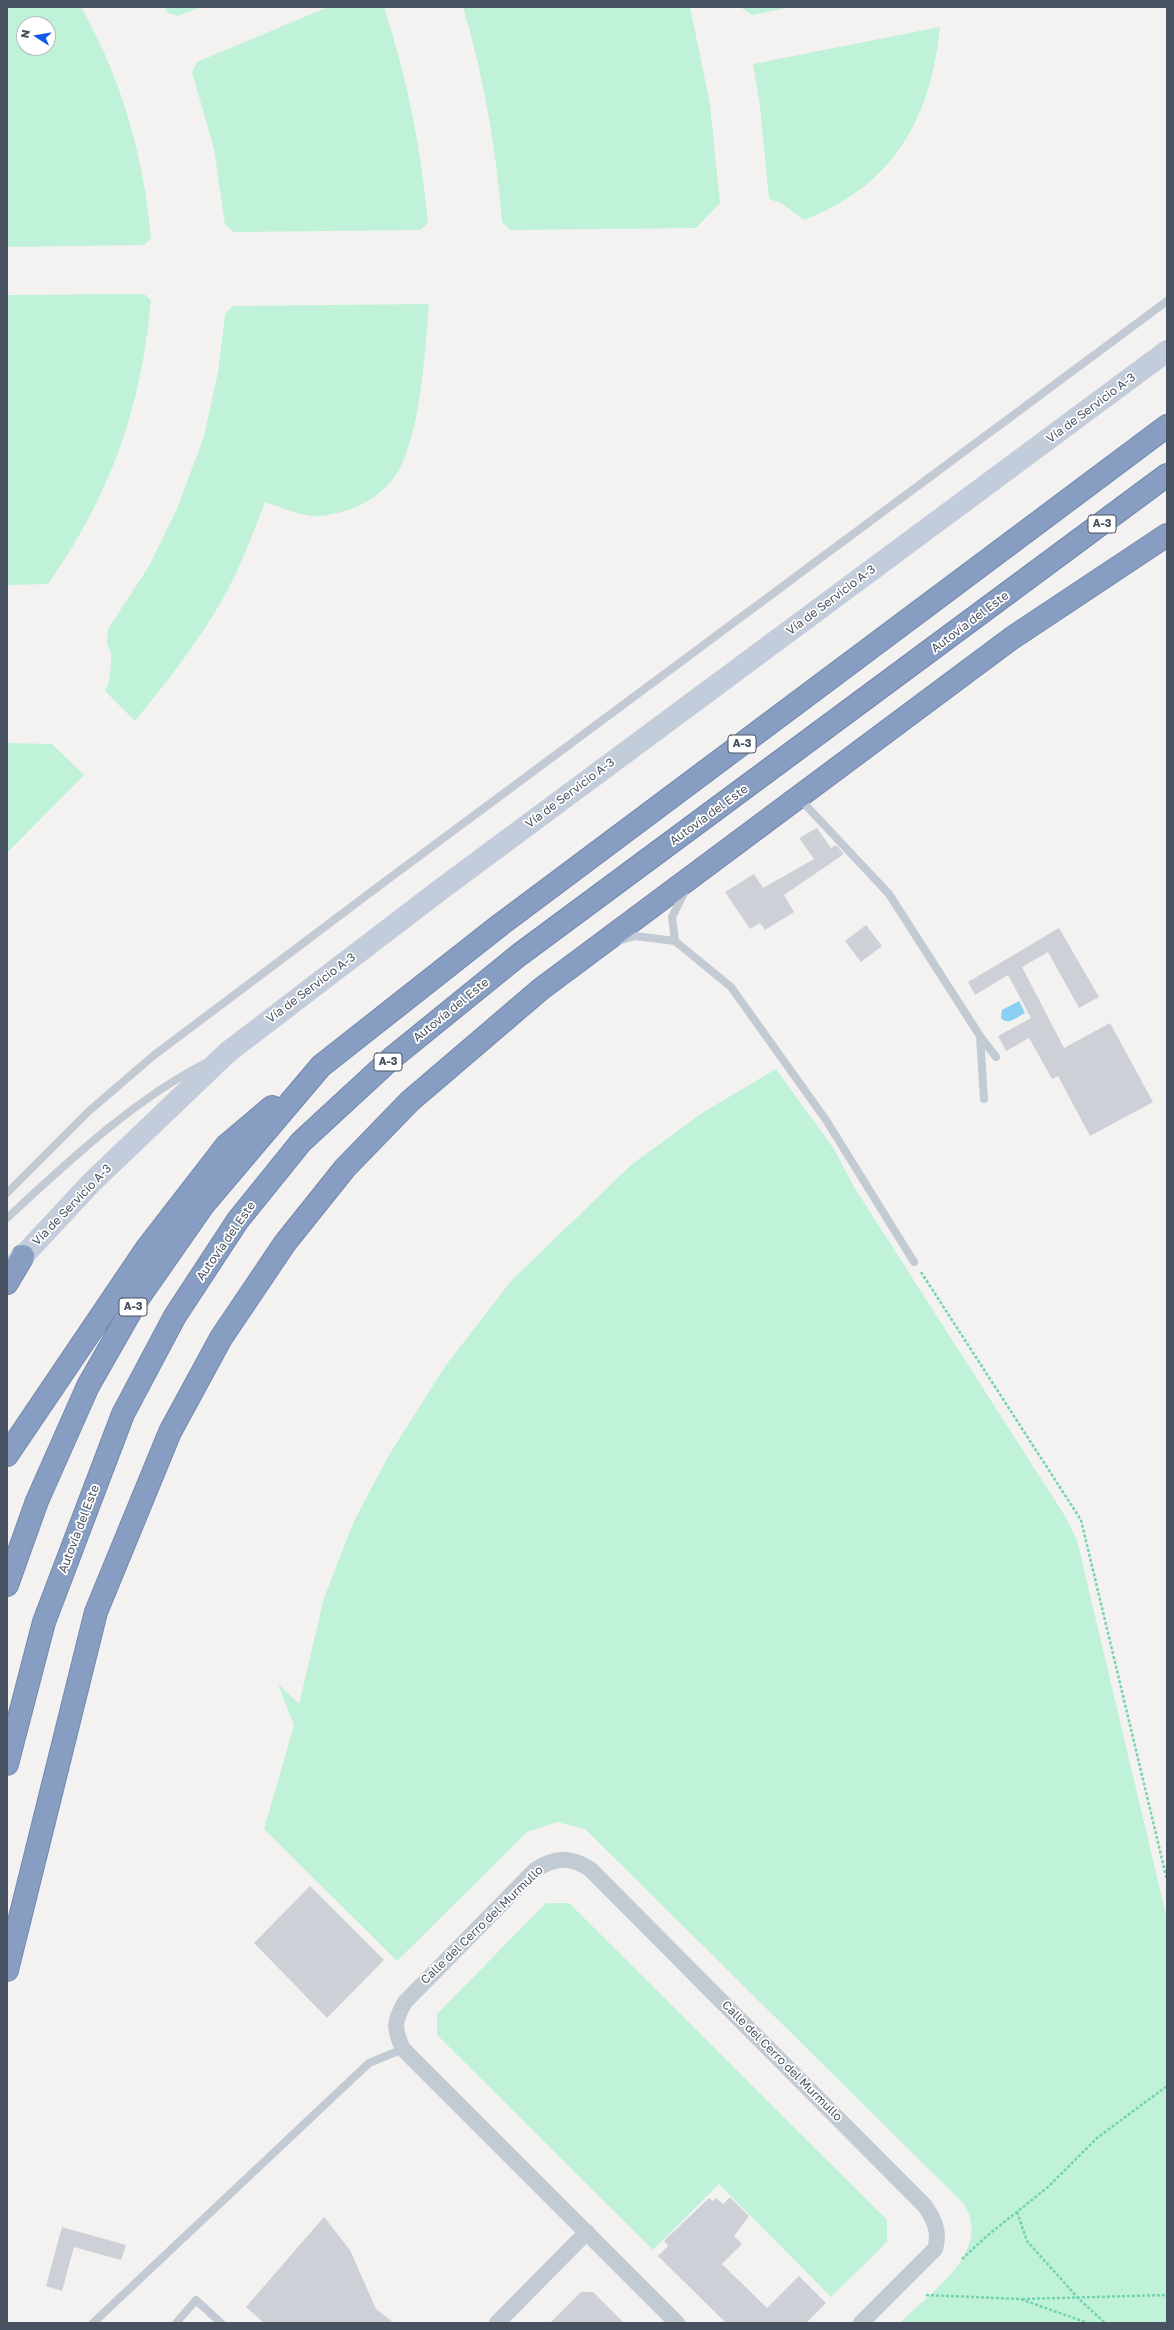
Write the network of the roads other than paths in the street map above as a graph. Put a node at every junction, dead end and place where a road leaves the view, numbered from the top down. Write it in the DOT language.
graph roads {
  1 [pos="1167,301"];
  2 [pos="1167,351"];
  3 [pos="1167,426"];
  4 [pos="1167,476"];
  5 [pos="1167,535"];
  6 [pos="798,798"];
  7 [pos="693,876"];
  8 [pos="675,941"];
  9 [pos="600,946"];
  10 [pos="980,1036"];
  11 [pos="228,1052"];
  12 [pos="996,1058"];
  13 [pos="321,1066"];
  14 [pos="984,1100"];
  15 [pos="7,1193"];
  16 [pos="7,1218"];
  17 [pos="23,1256"];
  18 [pos="914,1262"];
  19 [pos="7,1273"];
  20 [pos="7,1283"];
  21 [pos="7,1456"];
  22 [pos="7,1585"];
  23 [pos="7,1764"];
  24 [pos="7,1970"];
  25 [pos="403,2049"];
  26 [pos="587,2232"];
  27 [pos="93,2323"];
  28 [pos="176,2323"];
  29 [pos="221,2323"];
  30 [pos="497,2323"];
  31 [pos="677,2323"];
  32 [pos="861,2323"];
  1 -- 15 [label="lane"];
  2 -- 11 [label="main road, Vía de Servicio A-3"];
  3 -- 13 [label="highway, A-3"];
  4 -- 23 [label="highway, Autovía del Este / A-3"];
  5 -- 6 [label="highway"];
  6 -- 7 [label="highway"];
  6 -- 10 [label="lane"];
  7 -- 8 [label="lane"];
  7 -- 9 [label="highway"];
  8 -- 9 [label="lane"];
  8 -- 18 [label="lane"];
  9 -- 24 [label="highway"];
  10 -- 12 [label="lane"];
  10 -- 14 [label="lane"];
  11 -- 16 [label="lane"];
  11 -- 17 [label="main road, Vía de Servicio A-3"];
  13 -- 21 [label="highway"];
  13 -- 22 [label="highway, A-3"];
  17 -- 19 [label="main road, Vía de Servicio A-3"];
  17 -- 20 [label="highway"];
  25 -- 26 [label="street, Calle del Cerro del Murmullo"];
  25 -- 27 [label="lane"];
  25 -- 32 [label="street, Calle del Cerro del Murmullo"];
  26 -- 30 [label="street"];
  26 -- 31 [label="street, Calle del Cerro del Murmullo"];
  28 -- 29 [label="lane"];
}
